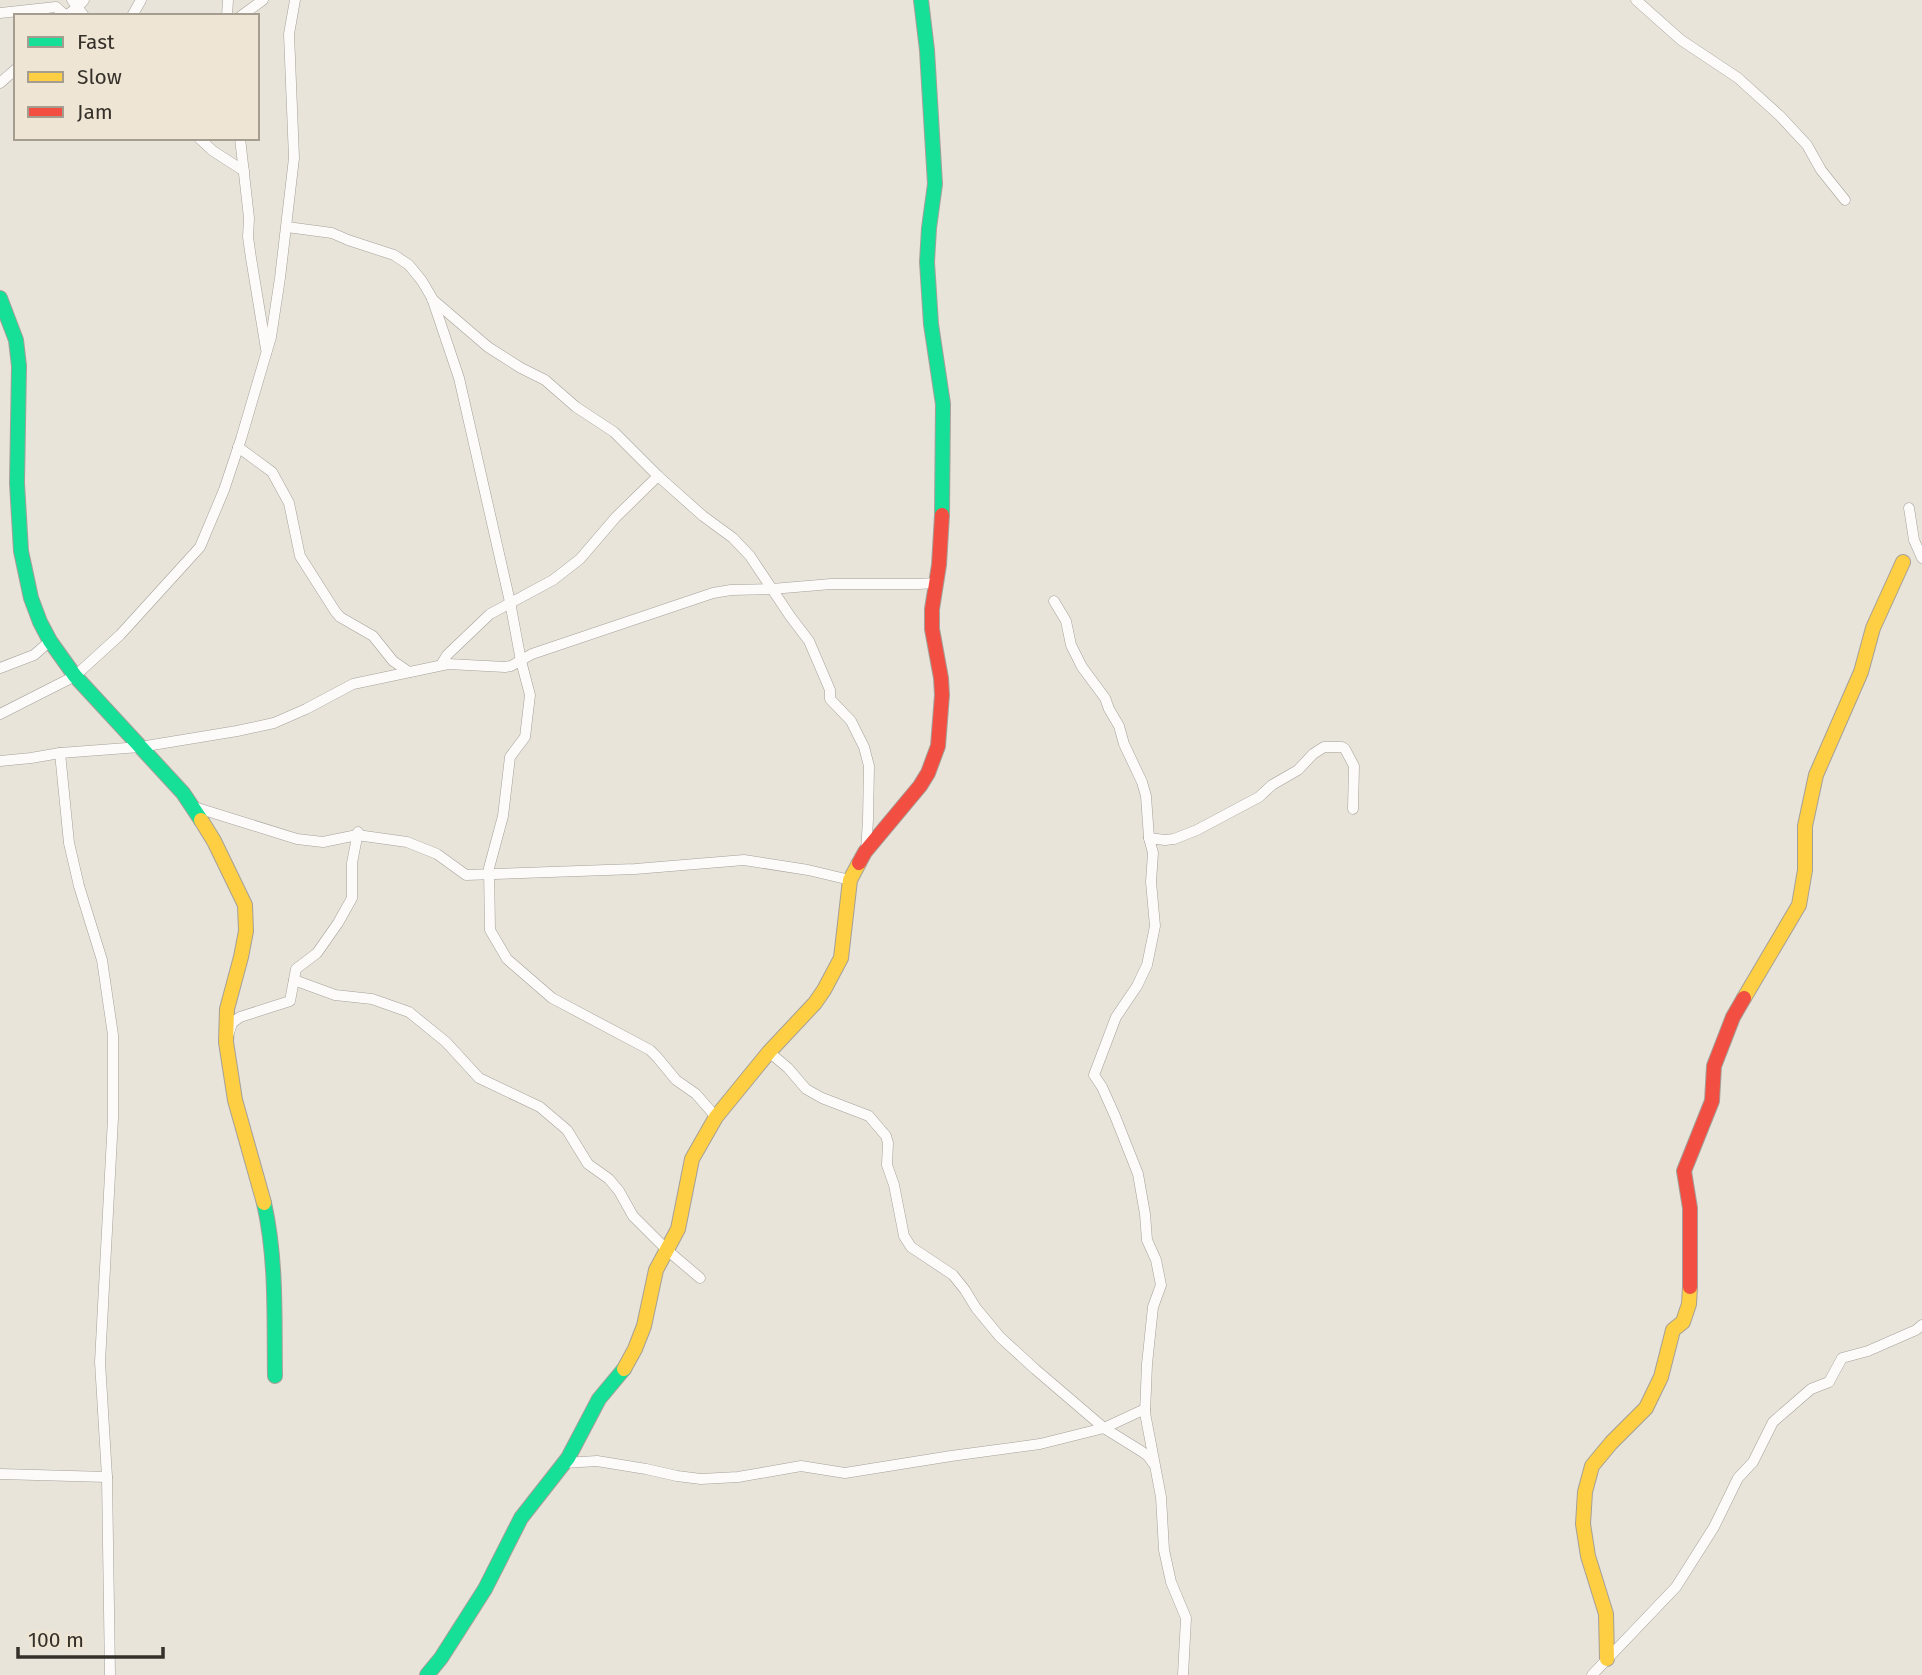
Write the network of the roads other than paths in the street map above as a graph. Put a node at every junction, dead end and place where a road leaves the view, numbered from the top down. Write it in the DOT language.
graph roads {
  1 [pos="262,0"];
  2 [pos="295,0"];
  3 [pos="921,0"];
  4 [pos="1636,0"];
  5 [pos="0,13"];
  6 [pos="64,14"];
  7 [pos="244,14"];
  8 [pos="14,71"];
  9 [pos="0,83"];
  10 [pos="201,140"];
  11 [pos="240,140"];
  12 [pos="244,171"];
  13 [pos="1845,200"];
  14 [pos="287,227"];
  15 [pos="0,298"];
  16 [pos="432,298"];
  17 [pos="267,354"];
  18 [pos="238,447"];
  19 [pos="658,476"];
  20 [pos="1909,508"];
  21 [pos="1922,558"];
  22 [pos="1903,562"];
  23 [pos="936,583"];
  24 [pos="772,589"];
  25 [pos="1054,601"];
  26 [pos="510,602"];
  27 [pos="50,641"];
  28 [pos="521,661"];
  29 [pos="441,665"];
  30 [pos="0,668"];
  31 [pos="409,672"];
  32 [pos="75,676"];
  33 [pos="0,714"];
  34 [pos="140,747"];
  35 [pos="60,753"];
  36 [pos="4,760"];
  37 [pos="191,806"];
  38 [pos="1353,809"];
  39 [pos="358,833"];
  40 [pos="1149,838"];
  41 [pos="1165,840"];
  42 [pos="865,852"];
  43 [pos="1153,853"];
  44 [pos="489,873"];
  45 [pos="850,880"];
  46 [pos="294,980"];
  47 [pos="227,1041"];
  48 [pos="769,1052"];
  49 [pos="716,1117"];
  50 [pos="667,1250"];
  51 [pos="700,1278"];
  52 [pos="1922,1325"];
  53 [pos="275,1376"];
  54 [pos="1145,1409"];
  55 [pos="1104,1428"];
  56 [pos="564,1464"];
  57 [pos="1153,1464"];
  58 [pos="0,1474"];
  59 [pos="107,1477"];
  60 [pos="1607,1659"];
  61 [pos="110,1675"];
  62 [pos="427,1675"];
  63 [pos="1183,1675"];
  64 [pos="1592,1675"];
  1 -- 7 [label="street"];
  2 -- 14 [label="street"];
  3 -- 23 [label="street"];
  4 -- 13 [label="street"];
  5 -- 6 [label="street"];
  8 -- 9 [label="street"];
  10 -- 12 [label="street"];
  11 -- 12 [label="street"];
  12 -- 17 [label="street"];
  14 -- 16 [label="street"];
  14 -- 17 [label="street"];
  15 -- 27 [label="street"];
  16 -- 19 [label="street"];
  16 -- 26 [label="street"];
  17 -- 18 [label="street"];
  18 -- 31 [label="street"];
  18 -- 32 [label="street"];
  19 -- 24 [label="street"];
  19 -- 26 [label="street"];
  20 -- 21 [label="street"];
  22 -- 60 [label="street"];
  23 -- 24 [label="street"];
  23 -- 42 [label="street"];
  24 -- 28 [label="street"];
  24 -- 42 [label="street"];
  25 -- 40 [label="street"];
  26 -- 28 [label="street"];
  26 -- 29 [label="street"];
  27 -- 30 [label="street"];
  27 -- 32 [label="street"];
  28 -- 29 [label="street"];
  28 -- 44 [label="street"];
  29 -- 31 [label="street"];
  31 -- 34 [label="street"];
  32 -- 33 [label="street"];
  32 -- 34 [label="street"];
  34 -- 35 [label="street"];
  34 -- 37 [label="street"];
  35 -- 36 [label="street"];
  35 -- 59 [label="street"];
  37 -- 39 [label="street"];
  37 -- 47 [label="street"];
  38 -- 41 [label="street"];
  39 -- 44 [label="street"];
  39 -- 46 [label="street"];
  40 -- 41 [label="street"];
  40 -- 43 [label="street"];
  41 -- 43 [label="street"];
  42 -- 45 [label="street"];
  43 -- 54 [label="street"];
  44 -- 45 [label="street"];
  44 -- 49 [label="street"];
  45 -- 48 [label="street"];
  46 -- 47 [label="street"];
  46 -- 50 [label="street"];
  47 -- 53 [label="street"];
  48 -- 49 [label="street"];
  48 -- 55 [label="street"];
  49 -- 50 [label="street"];
  50 -- 51 [label="street"];
  50 -- 56 [label="street"];
  52 -- 60 [label="street"];
  54 -- 55 [label="street"];
  54 -- 57 [label="street"];
  55 -- 56 [label="street"];
  55 -- 57 [label="street"];
  56 -- 62 [label="street"];
  57 -- 63 [label="street"];
  58 -- 59 [label="street"];
  59 -- 61 [label="street"];
  60 -- 64 [label="street"];
}
